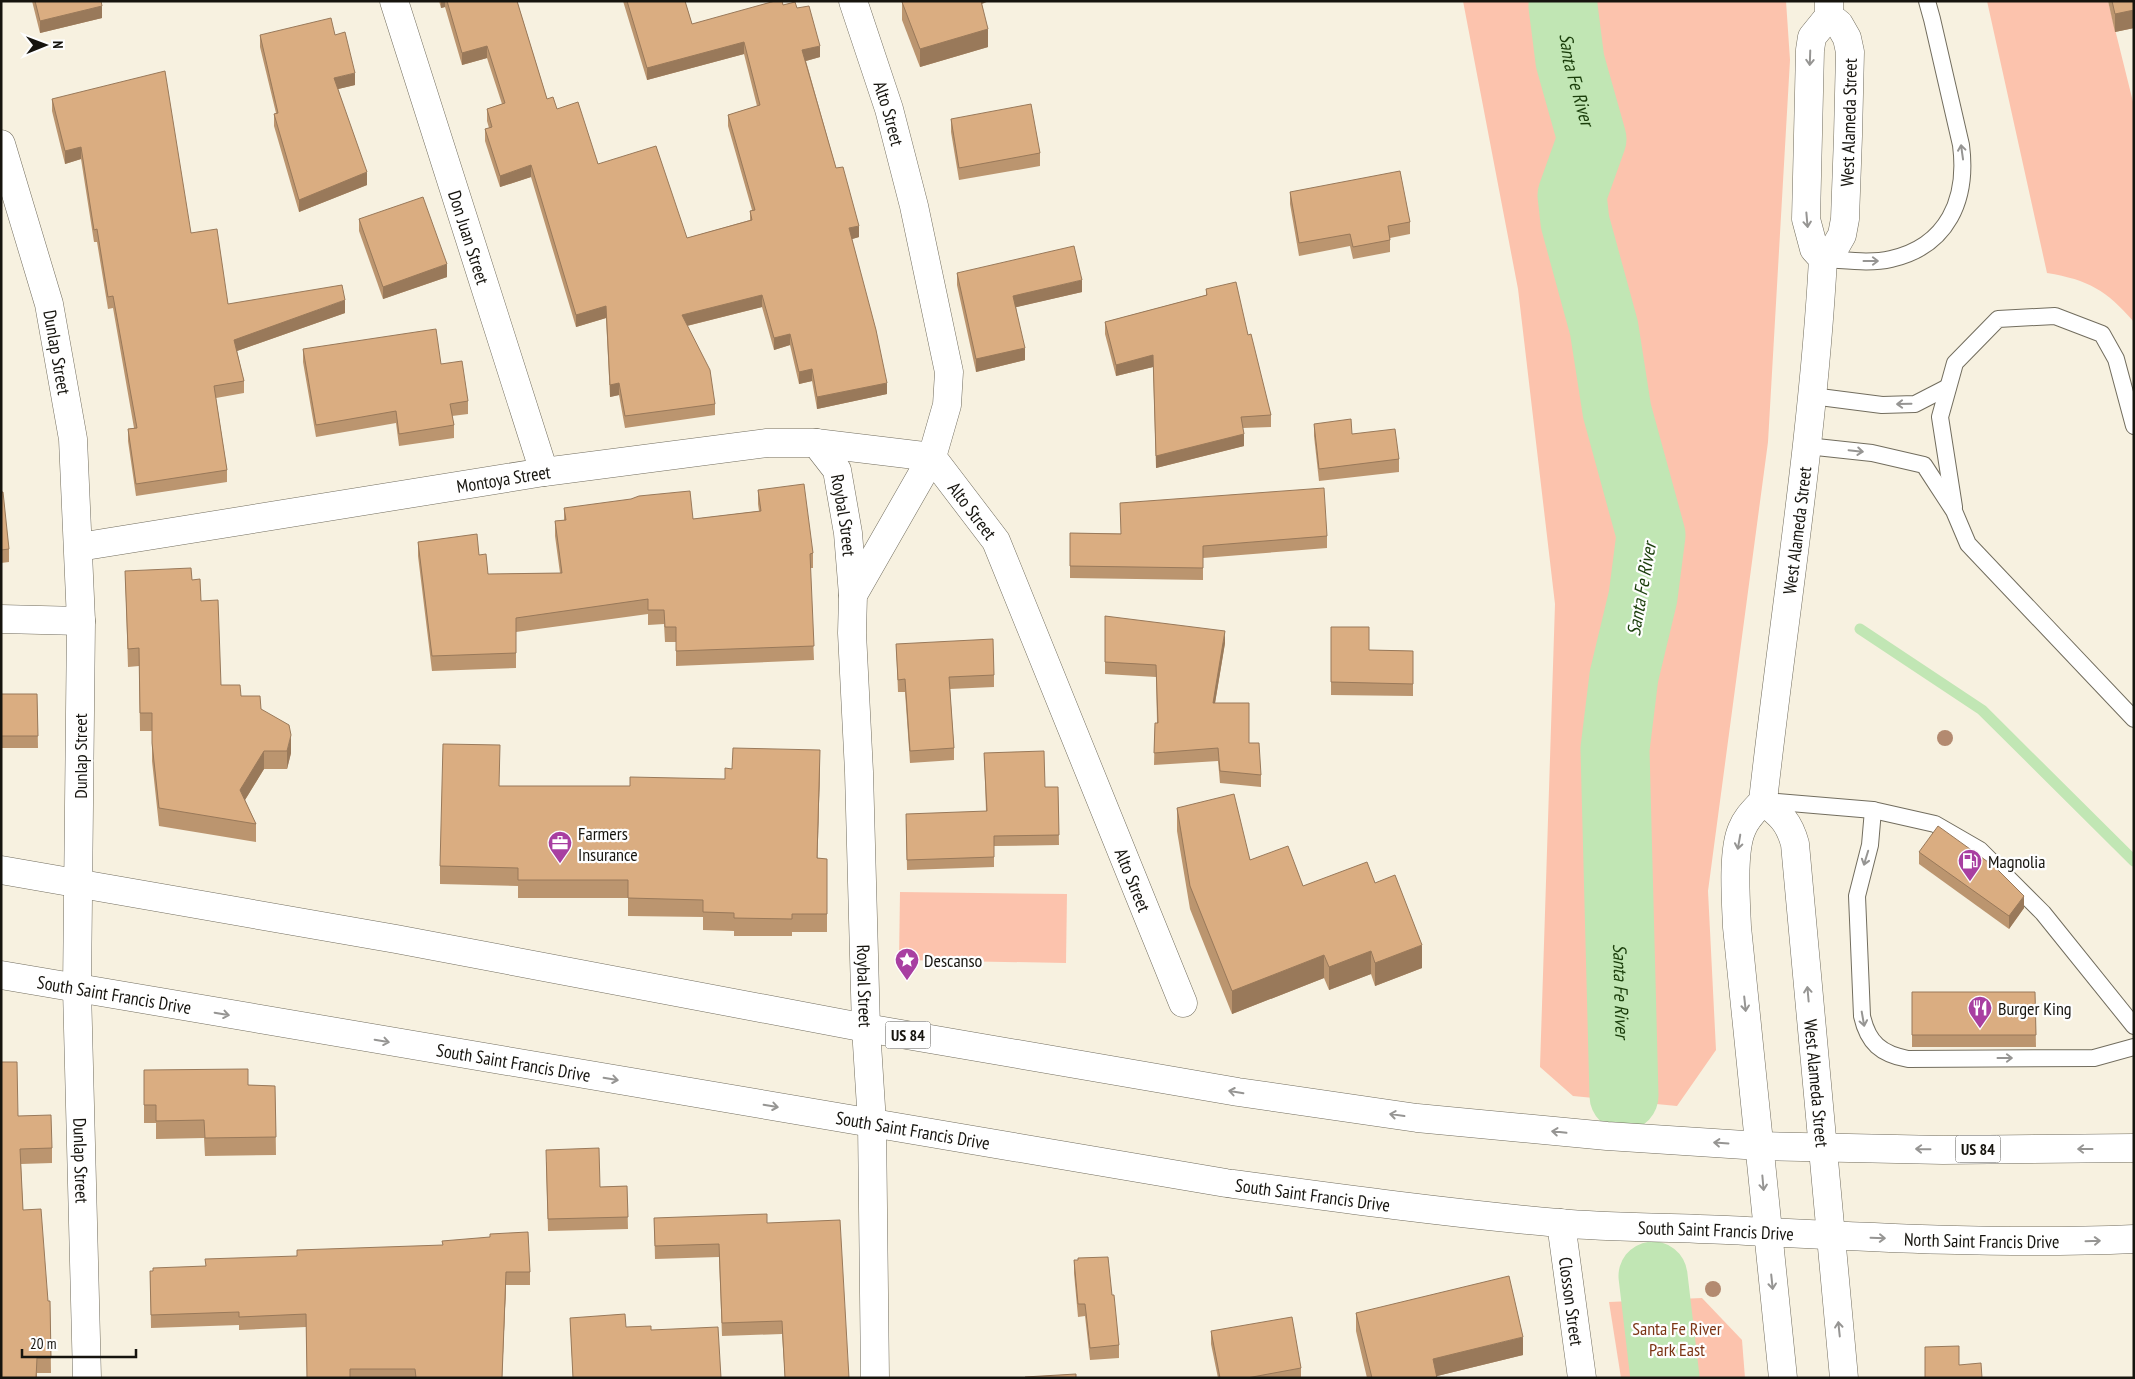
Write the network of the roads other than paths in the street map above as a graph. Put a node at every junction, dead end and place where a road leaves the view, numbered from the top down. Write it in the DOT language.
graph roads {
  1 [pos="394,1"];
  2 [pos="853,1"];
  3 [pos="1926,1"];
  4 [pos="1829,8"];
  5 [pos="1,144"];
  6 [pos="1823,259"];
  7 [pos="1948,387"];
  8 [pos="1812,396"];
  9 [pos="2134,426"];
  10 [pos="816,442"];
  11 [pos="1807,446"];
  12 [pos="932,456"];
  13 [pos="544,472"];
  14 [pos="1954,512"];
  15 [pos="79,547"];
  16 [pos="853,595"];
  17 [pos="1,619"];
  18 [pos="81,621"];
  19 [pos="2134,719"];
  20 [pos="1763,801"];
  21 [pos="1874,810"];
  22 [pos="1,870"];
  23 [pos="79,883"];
  24 [pos="1,976"];
  25 [pos="77,989"];
  26 [pos="1183,1003"];
  27 [pos="2134,1026"];
  28 [pos="866,1028"];
  29 [pos="2134,1048"];
  30 [pos="872,1123"];
  31 [pos="1760,1146"];
  32 [pos="1822,1147"];
  33 [pos="2134,1148"];
  34 [pos="1560,1224"];
  35 [pos="1768,1233"];
  36 [pos="1830,1237"];
  37 [pos="2134,1239"];
  38 [pos="87,1378"];
  39 [pos="876,1378"];
  40 [pos="1582,1378"];
  41 [pos="1783,1378"];
  42 [pos="1844,1378"];
  1 -- 13 [label="main road, Don Juan Street"];
  2 -- 12 [label="main road, Alto Street"];
  6 -- 3 [label="lane, one-way"];
  4 -- 6 [label="main road, West Alameda Street, one-way"];
  4 -- 6 [label="main road, West Alameda Street"];
  5 -- 15 [label="main road, Dunlap Street"];
  6 -- 8 [label="main road, West Alameda Street"];
  7 -- 8 [label="lane, one-way"];
  7 -- 9 [label="lane"];
  7 -- 14 [label="lane"];
  8 -- 11 [label="main road, West Alameda Street"];
  10 -- 12 [label="main road, Montoya Street"];
  10 -- 13 [label="main road, Montoya Street"];
  10 -- 16 [label="main road, Roybal Street"];
  11 -- 14 [label="lane, one-way"];
  11 -- 20 [label="main road, West Alameda Street"];
  12 -- 16 [label="main road, Roybal Street"];
  12 -- 26 [label="main road, Alto Street"];
  13 -- 15 [label="main road, Montoya Street"];
  14 -- 19 [label="lane"];
  15 -- 18 [label="main road, Dunlap Street"];
  16 -- 28 [label="main road, Roybal Street"];
  17 -- 18 [label="main road"];
  18 -- 23 [label="main road, Dunlap Street"];
  20 -- 21 [label="lane"];
  20 -- 31 [label="main road, one-way"];
  32 -- 20 [label="main road, West Alameda Street, one-way"];
  21 -- 27 [label="lane"];
  21 -- 29 [label="lane, one-way"];
  22 -- 23 [label="main road, US 84"];
  23 -- 25 [label="main road, Dunlap Street"];
  23 -- 28 [label="main road, US 84"];
  24 -- 25 [label="main road, South Saint Francis Drive"];
  25 -- 30 [label="main road, South Saint Francis Drive, one-way"];
  25 -- 38 [label="main road, Dunlap Street"];
  28 -- 30 [label="main road, Roybal Street"];
  31 -- 28 [label="main road, US 84, one-way"];
  30 -- 34 [label="main road, South Saint Francis Drive"];
  30 -- 39 [label="main road, Roybal Street"];
  31 -- 32 [label="main road, US 84"];
  31 -- 35 [label="main road, one-way"];
  33 -- 32 [label="main road, US 84, one-way"];
  32 -- 36 [label="main road, West Alameda Street"];
  34 -- 35 [label="main road, South Saint Francis Drive"];
  34 -- 40 [label="main road, Closson Street"];
  35 -- 36 [label="main road, South Saint Francis Drive"];
  35 -- 41 [label="main road, one-way"];
  36 -- 37 [label="main road, North Saint Francis Drive, one-way"];
  42 -- 36 [label="main road, West Alameda Street, one-way"];
}
